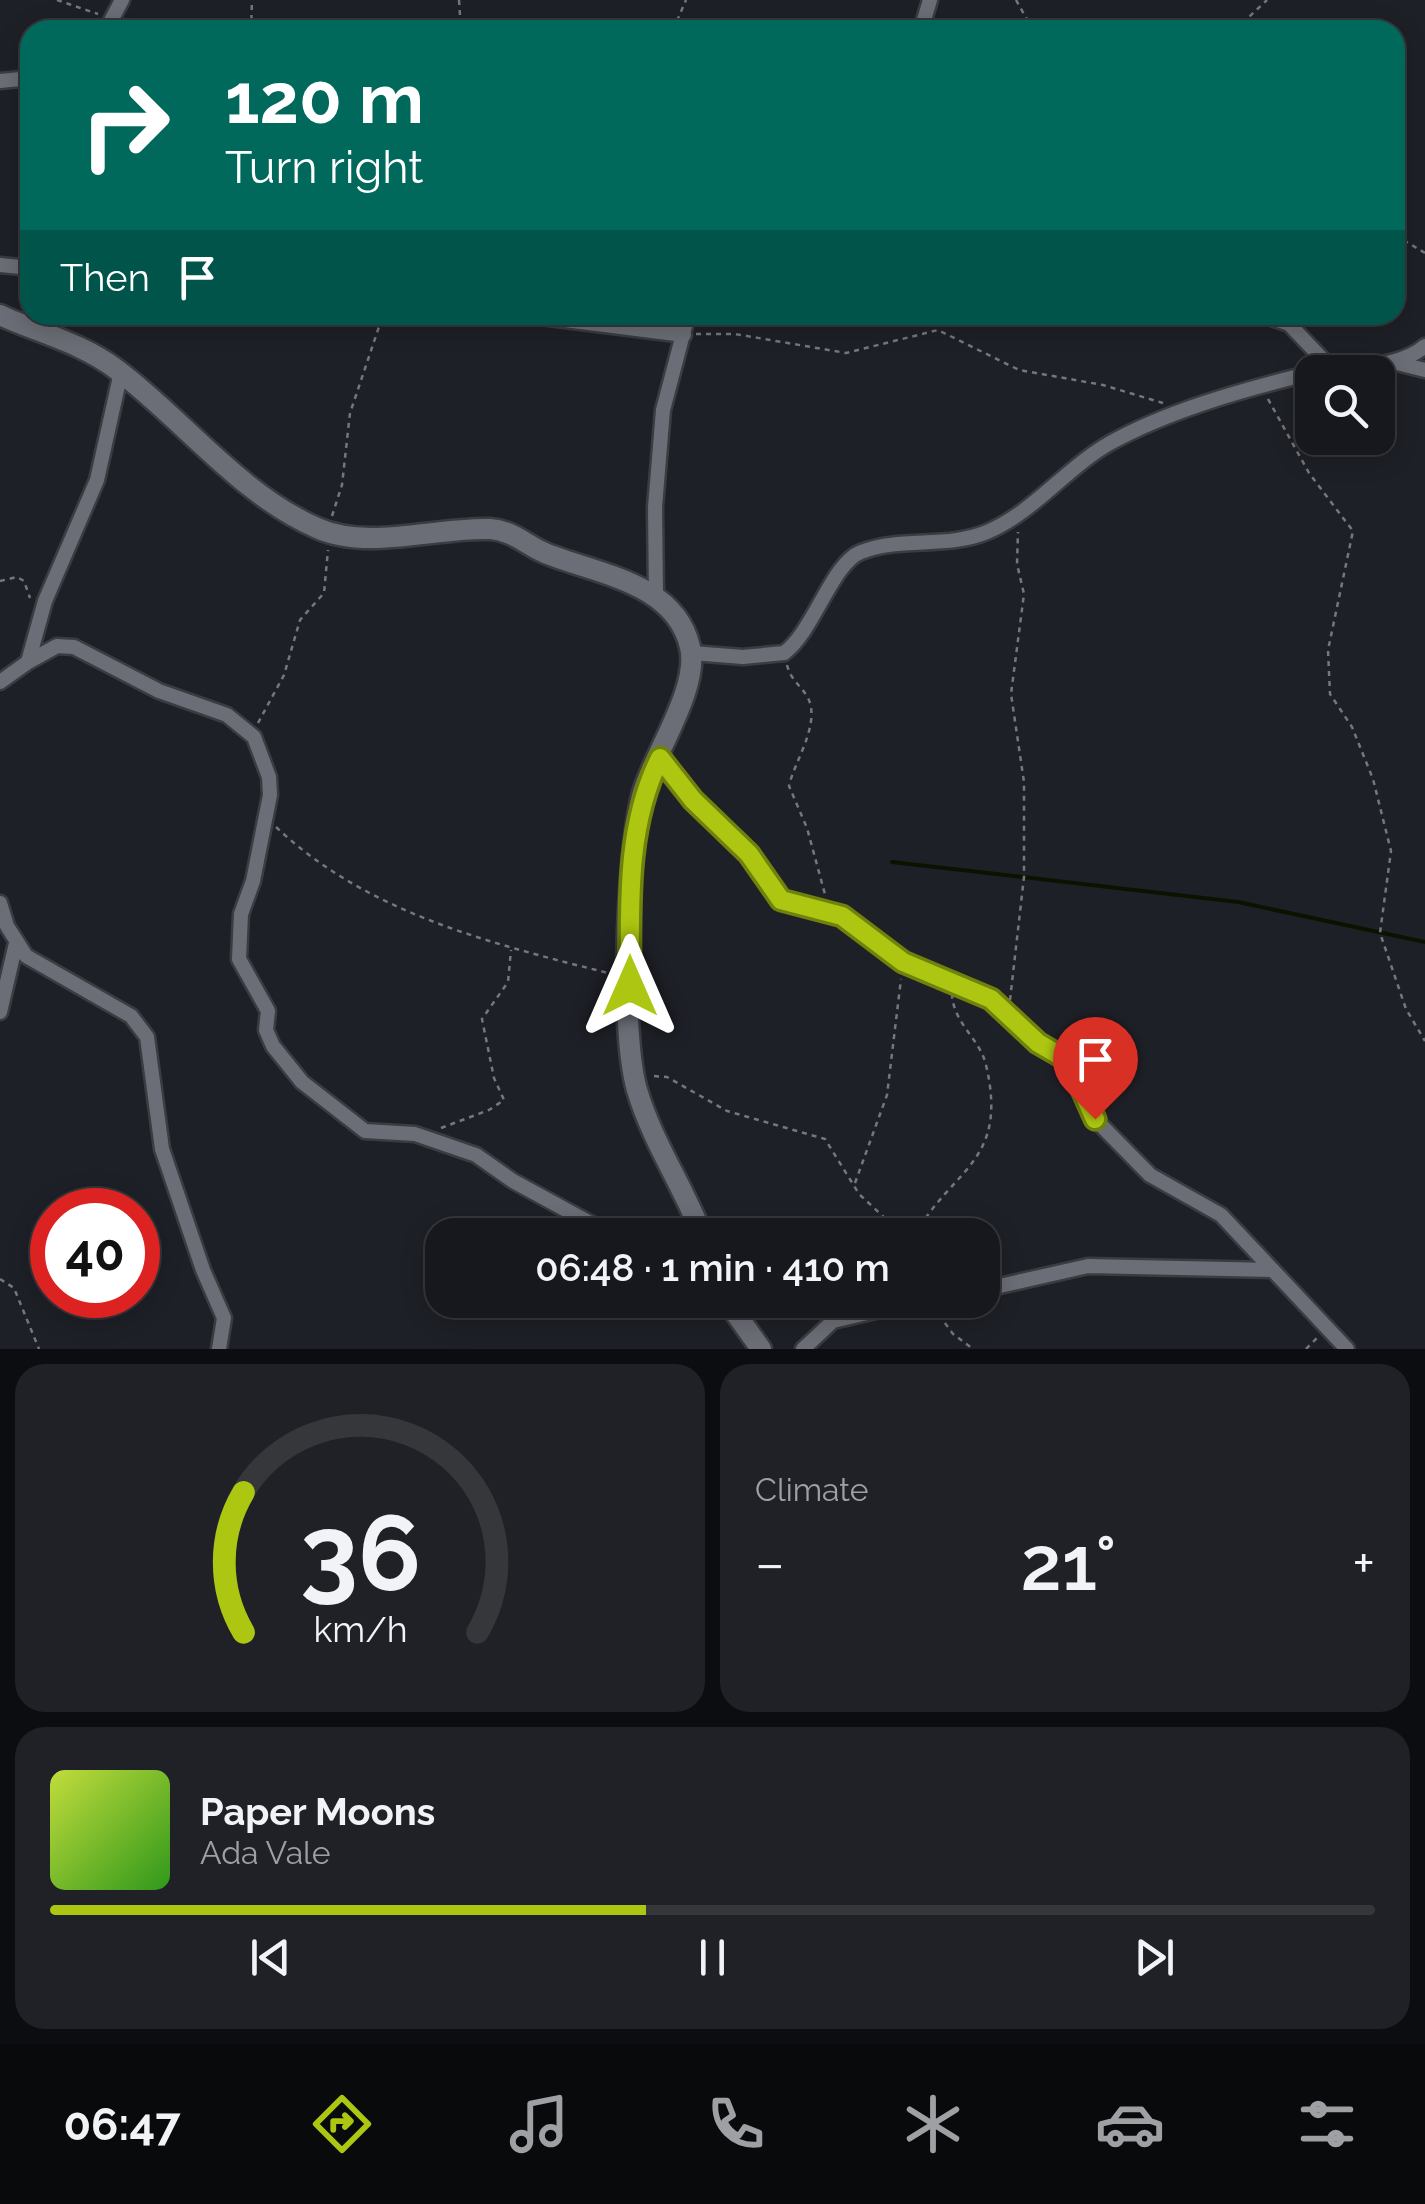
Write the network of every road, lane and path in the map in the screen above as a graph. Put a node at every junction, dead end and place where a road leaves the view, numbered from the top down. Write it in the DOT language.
graph roads {
  1 [pos="57,0"];
  2 [pos="1267,0"];
  3 [pos="100,20"];
  4 [pos="1246,20"];
  5 [pos="25,325"];
  6 [pos="379,325"];
  7 [pos="609,325"];
  8 [pos="686,325"];
  9 [pos="1290,325"];
  10 [pos="684,334"];
  11 [pos="1425,346"];
  12 [pos="1319,355"];
  13 [pos="1397,363"];
  14 [pos="1425,370"];
  15 [pos="121,372"];
  16 [pos="1295,378"];
  17 [pos="1262,386"];
  18 [pos="1182,413"];
  19 [pos="1016,516"];
  20 [pos="330,533"];
  21 [pos="0,581"];
  22 [pos="656,596"];
  23 [pos="42,612"];
  24 [pos="692,653"];
  25 [pos="784,653"];
  26 [pos="28,662"];
  27 [pos="0,682"];
  28 [pos="254,737"];
  29 [pos="660,758"];
  30 [pos="266,818"];
  31 [pos="0,903"];
  32 [pos="827,909"];
  33 [pos="16,944"];
  34 [pos="511,948"];
  35 [pos="903,962"];
  36 [pos="947,978"];
  37 [pos="630,986"];
  38 [pos="1004,1010"];
  39 [pos="0,1012"];
  40 [pos="1425,1041"];
  41 [pos="634,1076"];
  42 [pos="416,1134"];
  43 [pos="854,1186"];
  44 [pos="580,1218"];
  45 [pos="695,1218"];
  46 [pos="886,1218"];
  47 [pos="924,1218"];
  48 [pos="1273,1270"];
  49 [pos="0,1279"];
  50 [pos="1000,1286"];
  51 [pos="741,1318"];
  52 [pos="846,1318"];
  53 [pos="939,1318"];
  54 [pos="765,1347"];
  55 [pos="38,1349"];
  56 [pos="219,1349"];
  57 [pos="803,1349"];
  58 [pos="974,1349"];
  59 [pos="1348,1349"];
  1 -- 3 [label="path"];
  2 -- 4 [label="path"];
  5 -- 15 [label="street"];
  6 -- 20 [label="path"];
  7 -- 10 [label="street"];
  8 -- 10 [label="street"];
  9 -- 12 [label="street"];
  10 -- 18 [label="path"];
  10 -- 22 [label="street"];
  11 -- 13 [label="street"];
  13 -- 14 [label="street"];
  15 -- 20 [label="street"];
  15 -- 23 [label="street"];
  16 -- 17 [label="street"];
  17 -- 18 [label="street"];
  17 -- 40 [label="path"];
  18 -- 19 [label="street"];
  19 -- 25 [label="street"];
  19 -- 38 [label="path"];
  20 -- 22 [label="street"];
  20 -- 28 [label="path"];
  21 -- 23 [label="path"];
  22 -- 24 [label="street"];
  23 -- 26 [label="street"];
  24 -- 25 [label="street"];
  24 -- 29 [label="street"];
  25 -- 32 [label="path"];
  26 -- 27 [label="street"];
  26 -- 28 [label="street"];
  28 -- 30 [label="street"];
  29 -- 32 [label="street"];
  29 -- 37 [label="street"];
  30 -- 34 [label="path"];
  30 -- 42 [label="street"];
  31 -- 33 [label="street"];
  32 -- 35 [label="street"];
  33 -- 39 [label="street"];
  33 -- 56 [label="street"];
  34 -- 37 [label="path"];
  34 -- 42 [label="path"];
  35 -- 36 [label="street"];
  35 -- 43 [label="path"];
  36 -- 38 [label="street"];
  36 -- 47 [label="path"];
  37 -- 41 [label="street"];
  38 -- 48 [label="street"];
  41 -- 43 [label="path"];
  41 -- 45 [label="street"];
  42 -- 44 [label="street"];
  43 -- 46 [label="path"];
  48 -- 50 [label="street"];
  48 -- 59 [label="street"];
  49 -- 55 [label="path"];
  51 -- 54 [label="street"];
  52 -- 57 [label="street"];
  53 -- 58 [label="path"];
}
